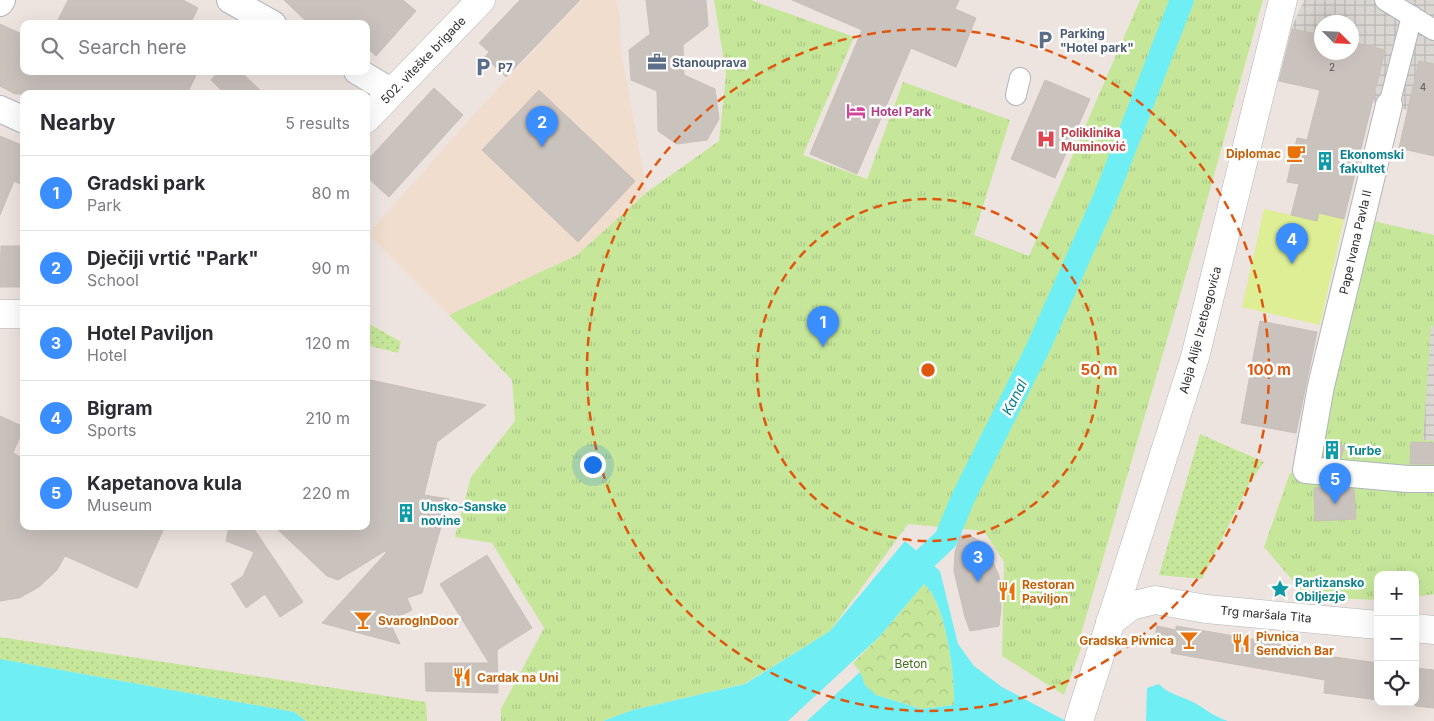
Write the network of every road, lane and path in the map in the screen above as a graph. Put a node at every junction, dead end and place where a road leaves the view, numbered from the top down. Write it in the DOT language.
graph roads {
  1 [pos="230,0"];
  2 [pos="481,0"];
  3 [pos="1283,0"];
  4 [pos="1385,0"];
  5 [pos="1412,16"];
  6 [pos="266,20"];
  7 [pos="1434,30"];
  8 [pos="364,75"];
  9 [pos="392,92"];
  10 [pos="1389,106"];
  11 [pos="0,109"];
  12 [pos="370,115"];
  13 [pos="20,118"];
  14 [pos="0,314"];
  15 [pos="20,314"];
  16 [pos="1434,479"];
  17 [pos="1128,568"];
  18 [pos="1155,600"];
  19 [pos="1110,622"];
  20 [pos="1374,625"];
  21 [pos="1419,628"];
  22 [pos="1434,630"];
  23 [pos="1079,721"];
  1 -- 6 [label="street"];
  2 -- 9 [label="main road, 502. viteške brigade"];
  3 -- 17 [label="main road, Aleja Alije Izetbegovića"];
  4 -- 5 [label="street"];
  5 -- 7 [label="street"];
  5 -- 10 [label="street, Pape Ivana Pavla II"];
  8 -- 9 [label="street"];
  9 -- 12 [label="main road, 502. viteške brigade"];
  10 -- 16 [label="street, Pape Ivana Pavla II"];
  11 -- 13 [label="street"];
  14 -- 15 [label="main road"];
  17 -- 18 [label="main road"];
  17 -- 19 [label="main road, Aleja Alije Izetbegovića"];
  18 -- 19 [label="main road, Trg maršala Tita"];
  18 -- 20 [label="main road, Trg maršala Tita"];
  19 -- 23 [label="main road, Aleja Alije Izetbegovića"];
  21 -- 22 [label="main road"];
}
